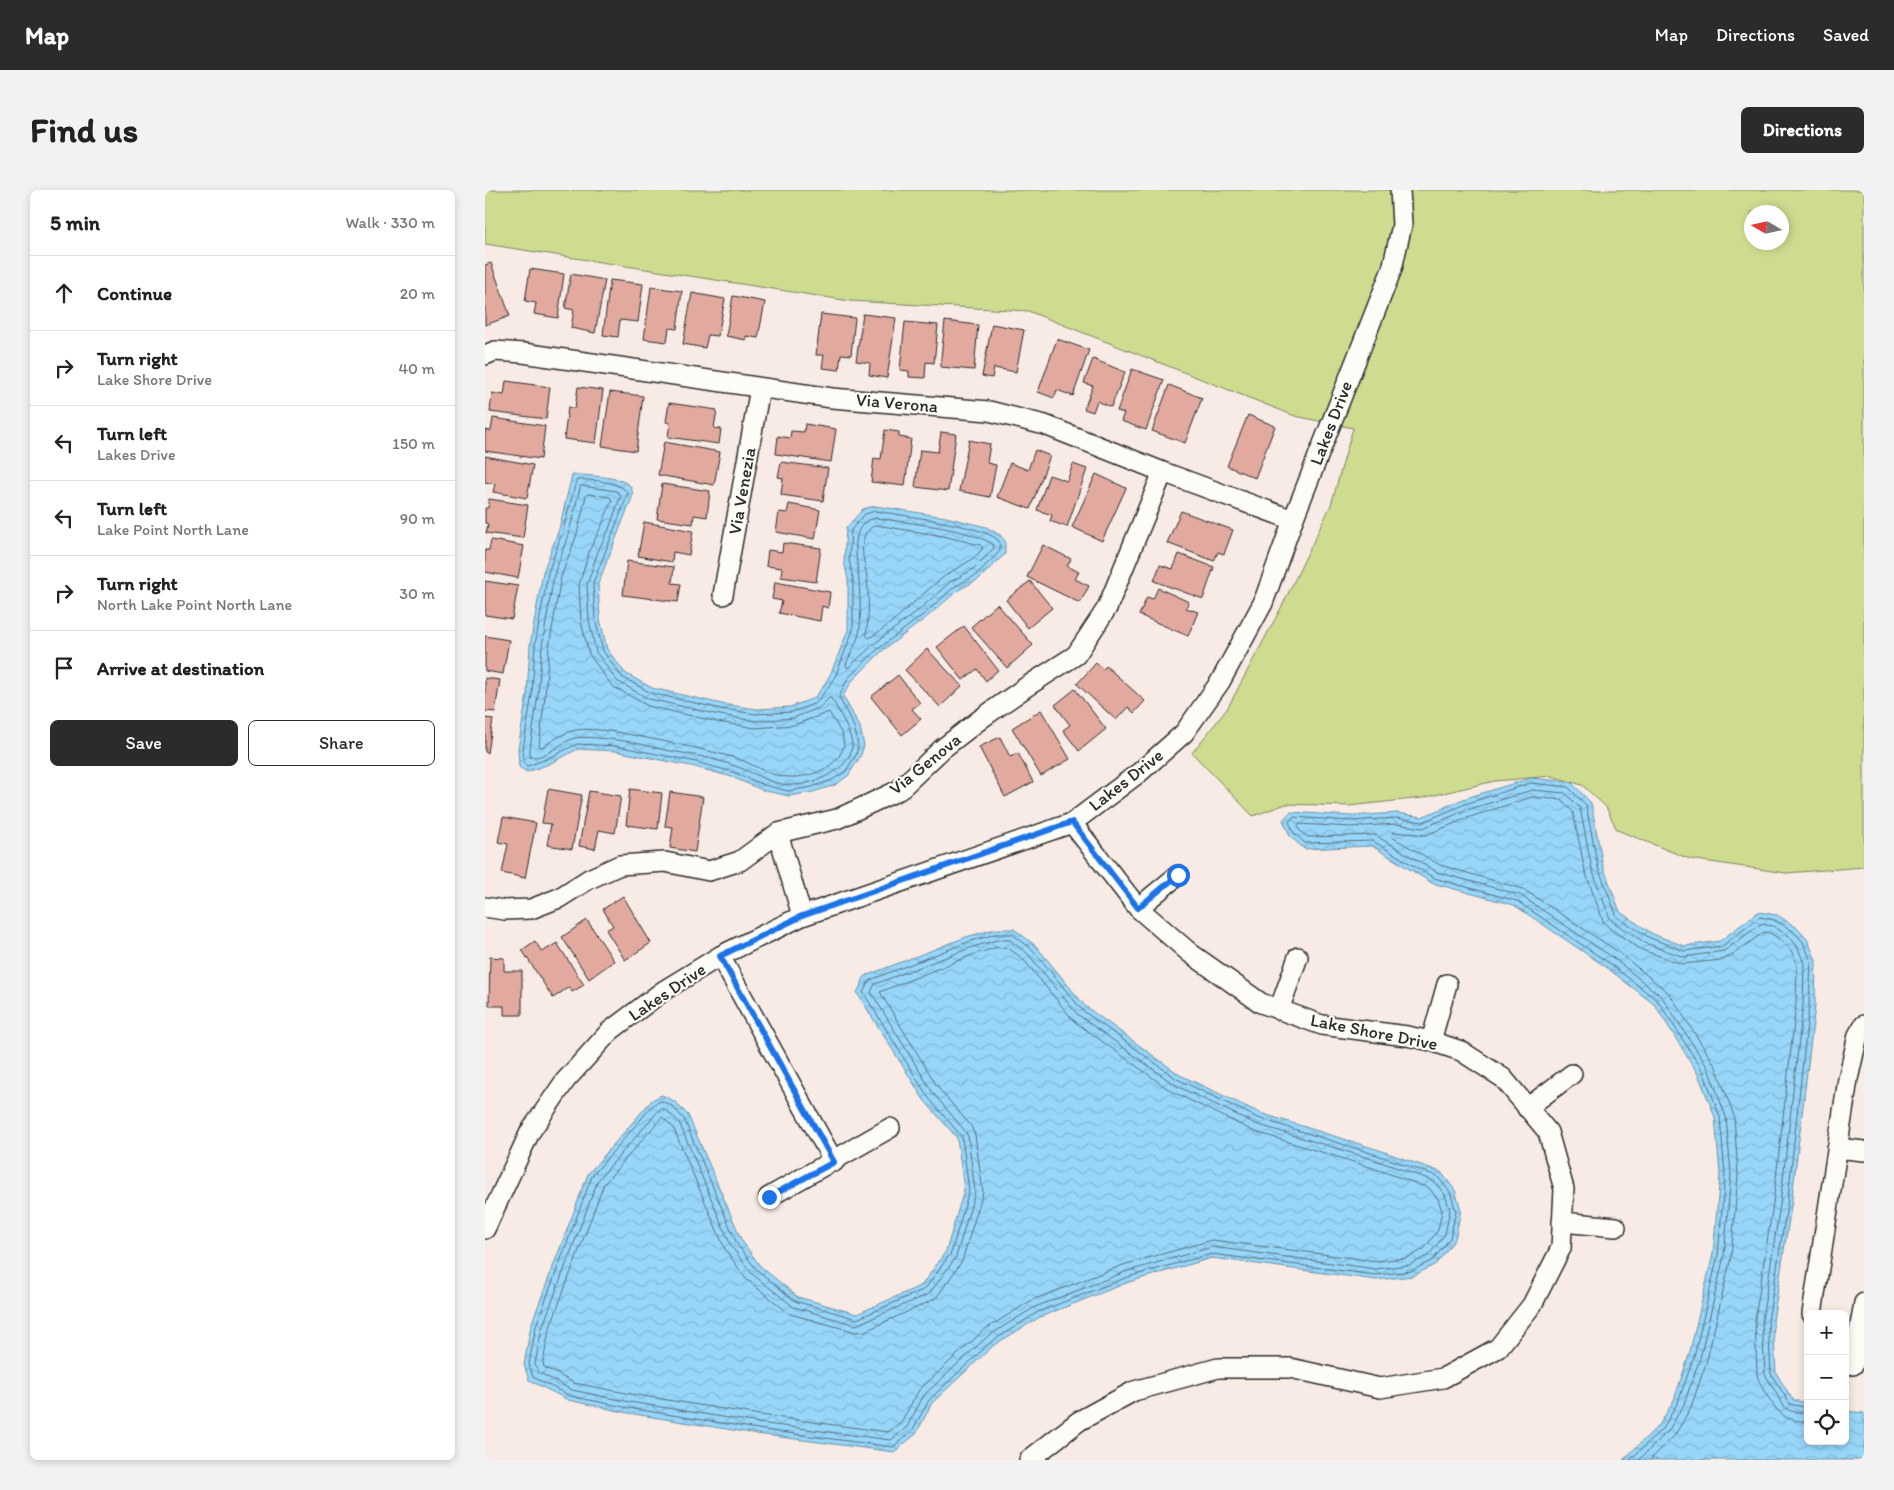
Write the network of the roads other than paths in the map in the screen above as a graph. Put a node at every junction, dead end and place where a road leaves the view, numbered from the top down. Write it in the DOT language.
graph roads {
  1 [pos="1400,190"];
  2 [pos="485,355"];
  3 [pos="759,388"];
  4 [pos="1163,472"];
  5 [pos="1293,520"];
  6 [pos="723,595"];
  7 [pos="1072,822"];
  8 [pos="778,833"];
  9 [pos="1178,875"];
  10 [pos="485,907"];
  11 [pos="1138,908"];
  12 [pos="802,916"];
  13 [pos="720,956"];
  14 [pos="1298,957"];
  15 [pos="1447,984"];
  16 [pos="1279,1010"];
  17 [pos="1864,1025"];
  18 [pos="1431,1041"];
  19 [pos="1572,1074"];
  20 [pos="1527,1108"];
  21 [pos="890,1128"];
  22 [pos="1837,1148"];
  23 [pos="1864,1151"];
  24 [pos="834,1162"];
  25 [pos="769,1197"];
  26 [pos="1562,1222"];
  27 [pos="1616,1227"];
  28 [pos="485,1229"];
  29 [pos="1864,1302"];
  30 [pos="1813,1310"];
  31 [pos="1854,1365"];
  32 [pos="1029,1460"];
  1 -- 5 [label="street, Lakes Drive"];
  2 -- 3 [label="street, Via Verona"];
  3 -- 4 [label="street, Via Verona"];
  3 -- 6 [label="street, Via Venezia"];
  4 -- 5 [label="street, Via Verona"];
  4 -- 8 [label="street, Via Genova"];
  5 -- 7 [label="street, Lakes Drive"];
  7 -- 11 [label="street, Lake Shore Drive"];
  7 -- 12 [label="street, Lakes Drive"];
  8 -- 10 [label="street, Via Genova"];
  8 -- 12 [label="street"];
  9 -- 11 [label="street"];
  11 -- 16 [label="street, Lake Shore Drive"];
  12 -- 13 [label="street, Lakes Drive"];
  13 -- 24 [label="street"];
  13 -- 28 [label="street, Lakes Drive"];
  14 -- 16 [label="street"];
  15 -- 18 [label="street"];
  16 -- 18 [label="street, Lake Shore Drive"];
  17 -- 22 [label="street"];
  18 -- 20 [label="street, Lake Shore Drive"];
  19 -- 20 [label="street"];
  20 -- 26 [label="street, Lake Shore Drive"];
  21 -- 24 [label="street"];
  22 -- 23 [label="street"];
  22 -- 30 [label="street"];
  24 -- 25 [label="street"];
  26 -- 27 [label="street"];
  26 -- 32 [label="street, Lake Shore Drive"];
  29 -- 31 [label="street"];
}
